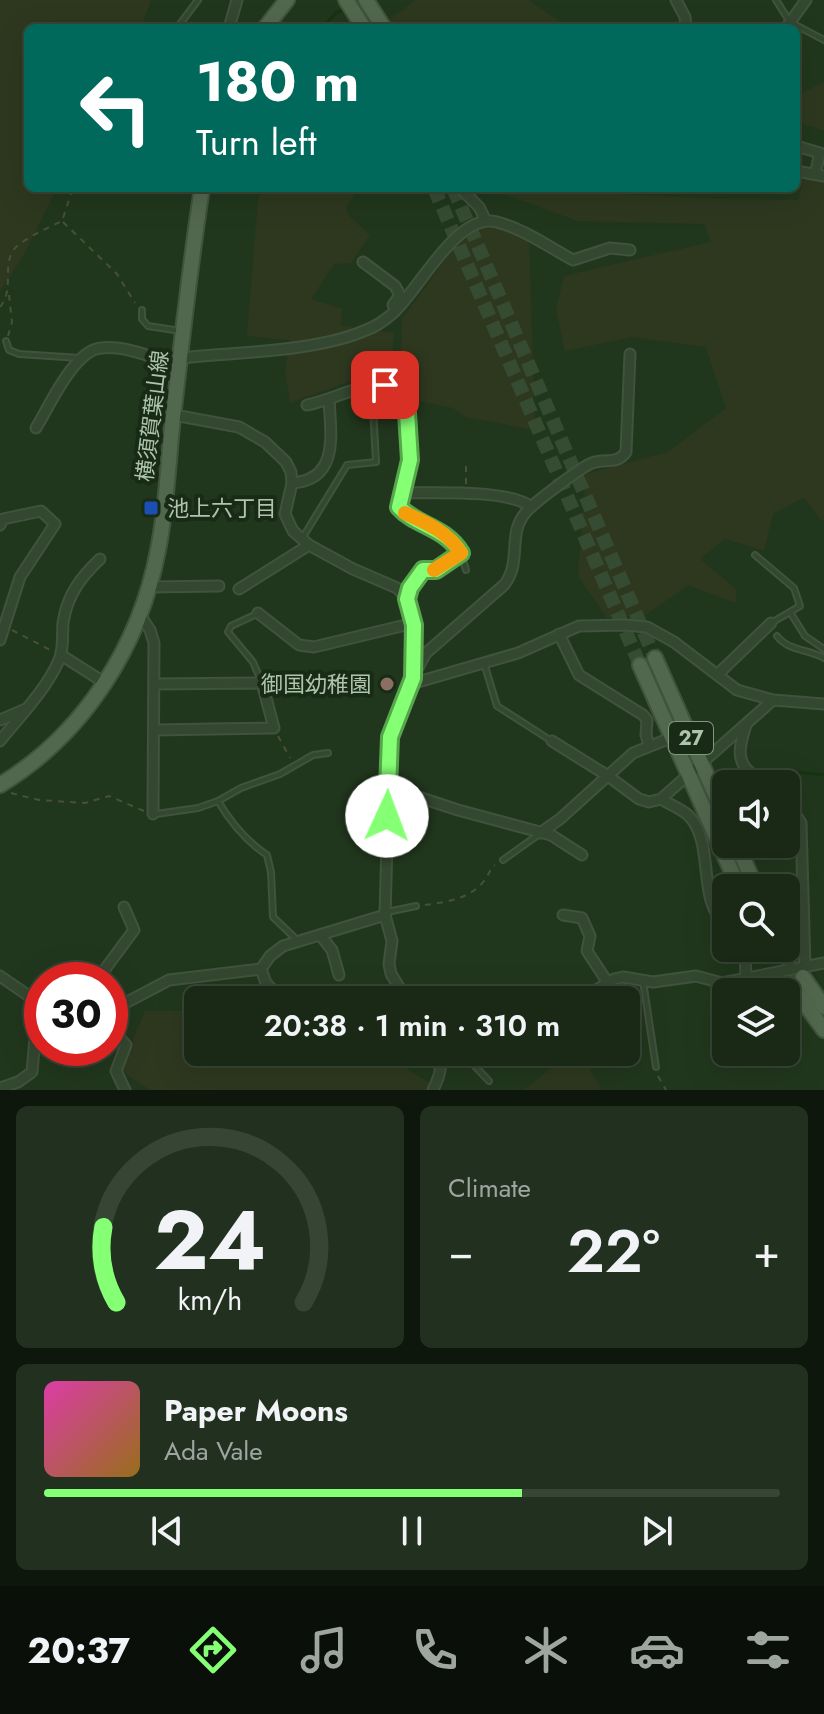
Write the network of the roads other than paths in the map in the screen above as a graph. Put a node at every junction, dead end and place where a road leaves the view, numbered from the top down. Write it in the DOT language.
graph roads {
  1 [pos="198,0"];
  2 [pos="237,0"];
  3 [pos="287,0"];
  4 [pos="346,0"];
  5 [pos="366,0"];
  6 [pos="676,0"];
  7 [pos="776,0"];
  8 [pos="806,0"];
  9 [pos="180,24"];
  10 [pos="230,24"];
  11 [pos="268,24"];
  12 [pos="361,24"];
  13 [pos="381,24"];
  14 [pos="686,24"];
  15 [pos="788,24"];
  16 [pos="789,24"];
  17 [pos="800,30"];
  18 [pos="824,40"];
  19 [pos="800,147"];
  20 [pos="819,175"];
  21 [pos="201,192"];
  22 [pos="464,192"];
  23 [pos="486,221"];
  24 [pos="630,250"];
  25 [pos="363,262"];
  26 [pos="142,310"];
  27 [pos="393,314"];
  28 [pos="183,331"];
  29 [pos="6,341"];
  30 [pos="630,354"];
  31 [pos="82,358"];
  32 [pos="180,362"];
  33 [pos="372,384"];
  34 [pos="329,400"];
  35 [pos="307,405"];
  36 [pos="174,415"];
  37 [pos="36,428"];
  38 [pos="292,483"];
  39 [pos="402,493"];
  40 [pos="531,507"];
  41 [pos="0,525"];
  42 [pos="306,542"];
  43 [pos="461,553"];
  44 [pos="755,555"];
  45 [pos="100,559"];
  46 [pos="466,570"];
  47 [pos="219,586"];
  48 [pos="148,587"];
  49 [pos="239,589"];
  50 [pos="407,599"];
  51 [pos="790,612"];
  52 [pos="258,613"];
  53 [pos="140,615"];
  54 [pos="414,623"];
  55 [pos="771,623"];
  56 [pos="559,634"];
  57 [pos="777,636"];
  58 [pos="0,640"];
  59 [pos="824,649"];
  60 [pos="61,655"];
  61 [pos="655,658"];
  62 [pos="824,658"];
  63 [pos="484,663"];
  64 [pos="640,665"];
  65 [pos="718,674"];
  66 [pos="412,681"];
  67 [pos="105,683"];
  68 [pos="262,683"];
  69 [pos="154,684"];
  70 [pos="773,700"];
  71 [pos="824,704"];
  72 [pos="26,709"];
  73 [pos="0,720"];
  74 [pos="746,724"];
  75 [pos="154,730"];
  76 [pos="673,737"];
  77 [pos="0,741"];
  78 [pos="552,741"];
  79 [pos="649,745"];
  80 [pos="328,753"];
  81 [pos="702,763"];
  82 [pos="748,770"];
  83 [pos="689,774"];
  84 [pos="608,776"];
  85 [pos="712,786"];
  86 [pos="388,787"];
  87 [pos="4,788"];
  88 [pos="661,799"];
  89 [pos="218,801"];
  90 [pos="153,814"];
  91 [pos="800,821"];
  92 [pos="540,833"];
  93 [pos="582,855"];
  94 [pos="503,860"];
  95 [pos="733,874"];
  96 [pos="712,900"];
  97 [pos="416,906"];
  98 [pos="124,907"];
  99 [pos="385,914"];
  100 [pos="563,915"];
  101 [pos="321,936"];
  102 [pos="297,941"];
  103 [pos="110,962"];
  104 [pos="791,962"];
  105 [pos="824,963"];
  106 [pos="261,969"];
  107 [pos="797,974"];
  108 [pos="339,975"];
  109 [pos="0,976"];
  110 [pos="763,978"];
  111 [pos="712,980"];
  112 [pos="643,981"];
  113 [pos="608,983"];
  114 [pos="269,986"];
  115 [pos="398,986"];
  116 [pos="603,986"];
  117 [pos="24,993"];
  118 [pos="128,1002"];
  119 [pos="824,1007"];
  120 [pos="824,1030"];
  121 [pos="33,1066"];
  122 [pos="118,1066"];
  123 [pos="441,1066"];
  124 [pos="475,1066"];
  125 [pos="656,1067"];
  126 [pos="489,1081"];
  127 [pos="0,1088"];
  128 [pos="125,1090"];
  129 [pos="433,1090"];
  1 -- 9 [label="lane"];
  2 -- 10 [label="street"];
  3 -- 11 [label="main road"];
  4 -- 12 [label="main road"];
  5 -- 13 [label="main road"];
  6 -- 14 [label="street"];
  7 -- 15 [label="lane"];
  8 -- 16 [label="street"];
  17 -- 18 [label="lane"];
  19 -- 20 [label="street"];
  21 -- 28 [label="main road, 横須賀葉山線"];
  22 -- 23 [label="street"];
  23 -- 24 [label="street"];
  23 -- 27 [label="street"];
  25 -- 27 [label="street"];
  26 -- 28 [label="lane"];
  27 -- 32 [label="street"];
  28 -- 32 [label="main road, 横須賀葉山線"];
  29 -- 31 [label="lane"];
  30 -- 40 [label="street"];
  31 -- 32 [label="street"];
  31 -- 37 [label="street"];
  32 -- 36 [label="main road, 横須賀葉山線"];
  33 -- 34 [label="street"];
  33 -- 39 [label="street"];
  33 -- 42 [label="lane"];
  34 -- 35 [label="street"];
  34 -- 38 [label="street"];
  36 -- 38 [label="street"];
  36 -- 48 [label="main road, 横須賀葉山線"];
  38 -- 42 [label="street"];
  39 -- 40 [label="street"];
  39 -- 43 [label="street"];
  40 -- 66 [label="street"];
  41 -- 58 [label="street"];
  42 -- 49 [label="street"];
  42 -- 50 [label="street"];
  43 -- 46 [label="lane"];
  43 -- 50 [label="lane"];
  44 -- 51 [label="lane"];
  45 -- 60 [label="street"];
  47 -- 48 [label="street"];
  48 -- 53 [label="main road, 横須賀葉山線"];
  50 -- 54 [label="street"];
  51 -- 55 [label="lane"];
  51 -- 59 [label="lane"];
  52 -- 54 [label="street"];
  52 -- 68 [label="lane"];
  53 -- 67 [label="main road, 横須賀葉山線"];
  53 -- 69 [label="street"];
  54 -- 66 [label="street"];
  55 -- 65 [label="street"];
  56 -- 63 [label="street"];
  56 -- 65 [label="street"];
  56 -- 79 [label="street"];
  57 -- 62 [label="lane"];
  60 -- 67 [label="street"];
  60 -- 72 [label="street"];
  61 -- 81 [label="main road, 27"];
  63 -- 66 [label="street"];
  63 -- 78 [label="lane"];
  64 -- 76 [label="main road, 27"];
  65 -- 70 [label="street"];
  66 -- 86 [label="street"];
  67 -- 87 [label="main road, 横須賀葉山線"];
  68 -- 69 [label="street"];
  68 -- 75 [label="street"];
  69 -- 75 [label="street"];
  70 -- 71 [label="street"];
  70 -- 74 [label="street"];
  72 -- 73 [label="street"];
  72 -- 77 [label="street"];
  74 -- 81 [label="street"];
  74 -- 82 [label="street"];
  75 -- 90 [label="street"];
  76 -- 79 [label="street"];
  76 -- 83 [label="main road, 27"];
  78 -- 84 [label="street"];
  79 -- 84 [label="street"];
  80 -- 89 [label="lane"];
  81 -- 83 [label="street"];
  81 -- 85 [label="main road, 27"];
  83 -- 88 [label="street"];
  83 -- 95 [label="main road, 27"];
  84 -- 88 [label="street"];
  84 -- 92 [label="street"];
  86 -- 92 [label="street"];
  86 -- 99 [label="street"];
  88 -- 96 [label="street"];
  89 -- 90 [label="lane"];
  89 -- 102 [label="lane"];
  91 -- 107 [label="street"];
  92 -- 93 [label="street"];
  92 -- 94 [label="lane"];
  97 -- 99 [label="lane"];
  98 -- 103 [label="street"];
  99 -- 101 [label="street"];
  99 -- 115 [label="street"];
  100 -- 113 [label="street"];
  101 -- 102 [label="street"];
  101 -- 108 [label="street"];
  102 -- 106 [label="street"];
  104 -- 107 [label="street"];
  105 -- 107 [label="street"];
  106 -- 114 [label="street"];
  106 -- 118 [label="street"];
  107 -- 110 [label="street"];
  107 -- 119 [label="main road"];
  107 -- 120 [label="main road"];
  109 -- 117 [label="street"];
  111 -- 112 [label="street"];
  112 -- 113 [label="street"];
  112 -- 125 [label="lane"];
  113 -- 116 [label="street"];
  121 -- 127 [label="street"];
  122 -- 128 [label="street"];
  123 -- 129 [label="street"];
  124 -- 126 [label="lane"];
}
